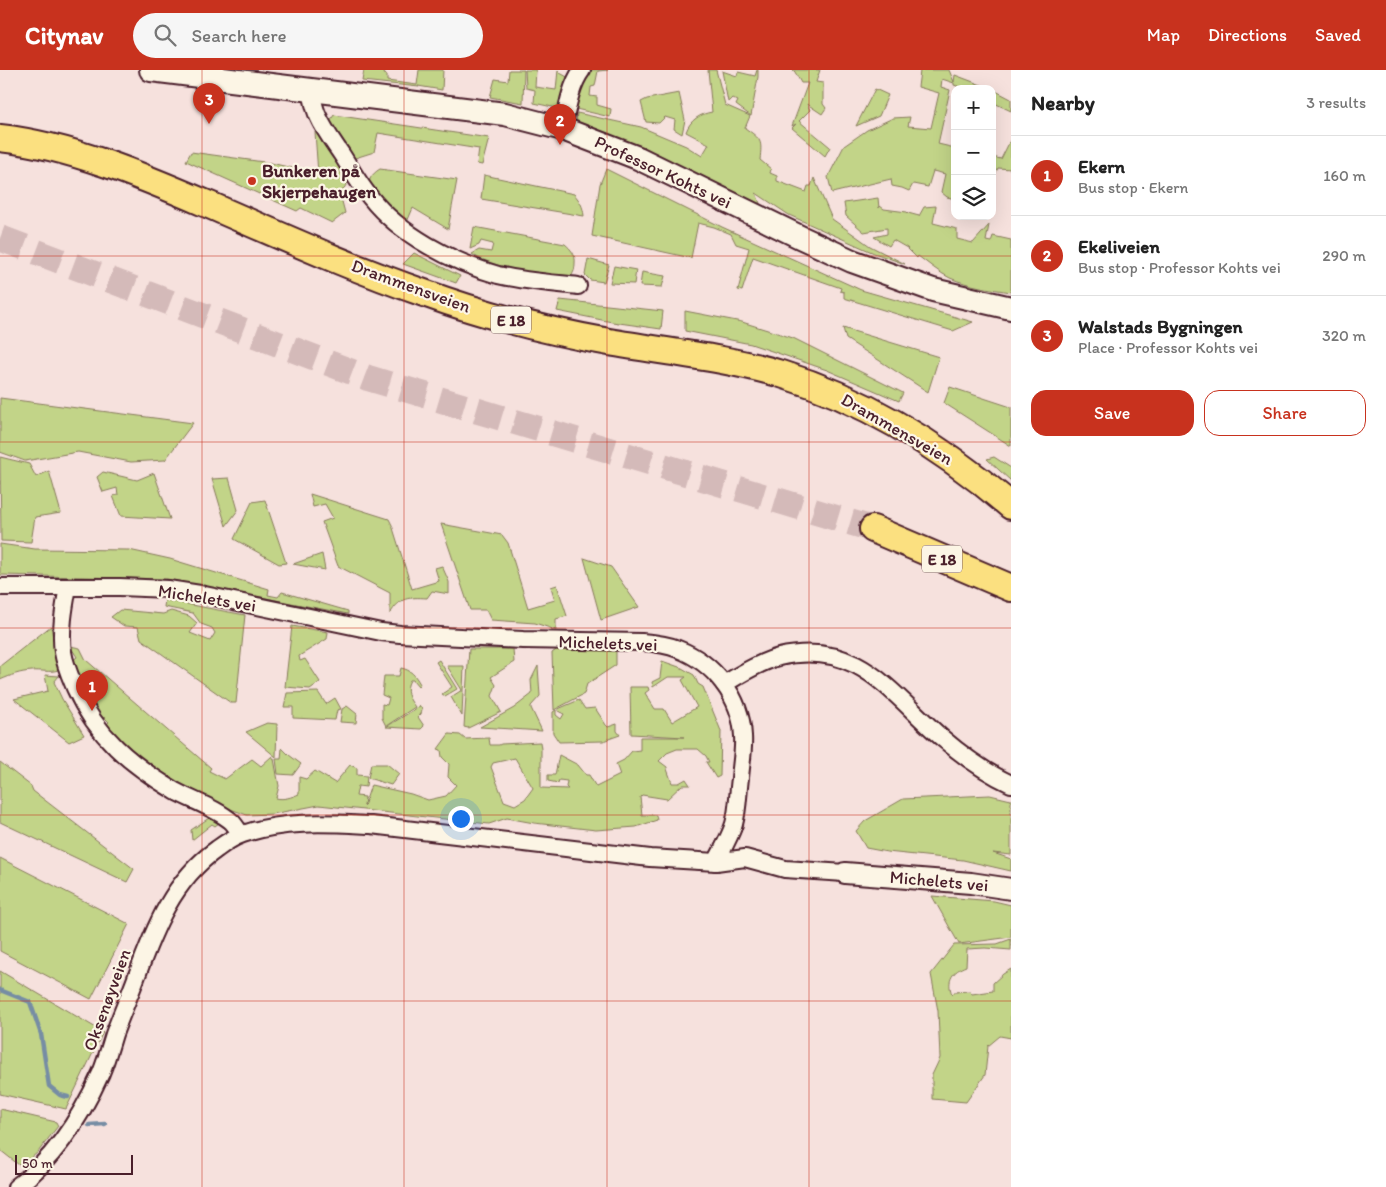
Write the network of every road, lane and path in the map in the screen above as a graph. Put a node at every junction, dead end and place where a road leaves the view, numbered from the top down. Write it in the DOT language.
graph roads {
  1 [pos="151,70"];
  2 [pos="582,70"];
  3 [pos="311,91"];
  4 [pos="563,129"];
  5 [pos="0,138"];
  6 [pos="578,286"];
  7 [pos="1011,308"];
  8 [pos="1011,506"];
  9 [pos="873,529"];
  10 [pos="0,587"];
  11 [pos="68,587"];
  12 [pos="1011,588"];
  13 [pos="724,684"];
  14 [pos="1011,784"];
  15 [pos="241,834"];
  16 [pos="716,862"];
  17 [pos="844,873"];
  18 [pos="1011,889"];
  19 [pos="16,1187"];
  1 -- 3 [label="main road, Professor Kohts vei"];
  2 -- 4 [label="street"];
  3 -- 4 [label="main road, Professor Kohts vei"];
  3 -- 6 [label="street"];
  4 -- 7 [label="main road, Professor Kohts vei"];
  5 -- 8 [label="highway, Drammensveien / E 18"];
  9 -- 12 [label="highway, E 18"];
  10 -- 11 [label="street, Michelets vei"];
  11 -- 13 [label="street, Michelets vei"];
  11 -- 15 [label="street"];
  13 -- 14 [label="street"];
  13 -- 16 [label="street, Michelets vei"];
  15 -- 16 [label="street, Oksenøyveien"];
  15 -- 19 [label="street, Oksenøyveien"];
  16 -- 17 [label="street, Michelets vei"];
  17 -- 18 [label="street, Michelets vei"];
}
